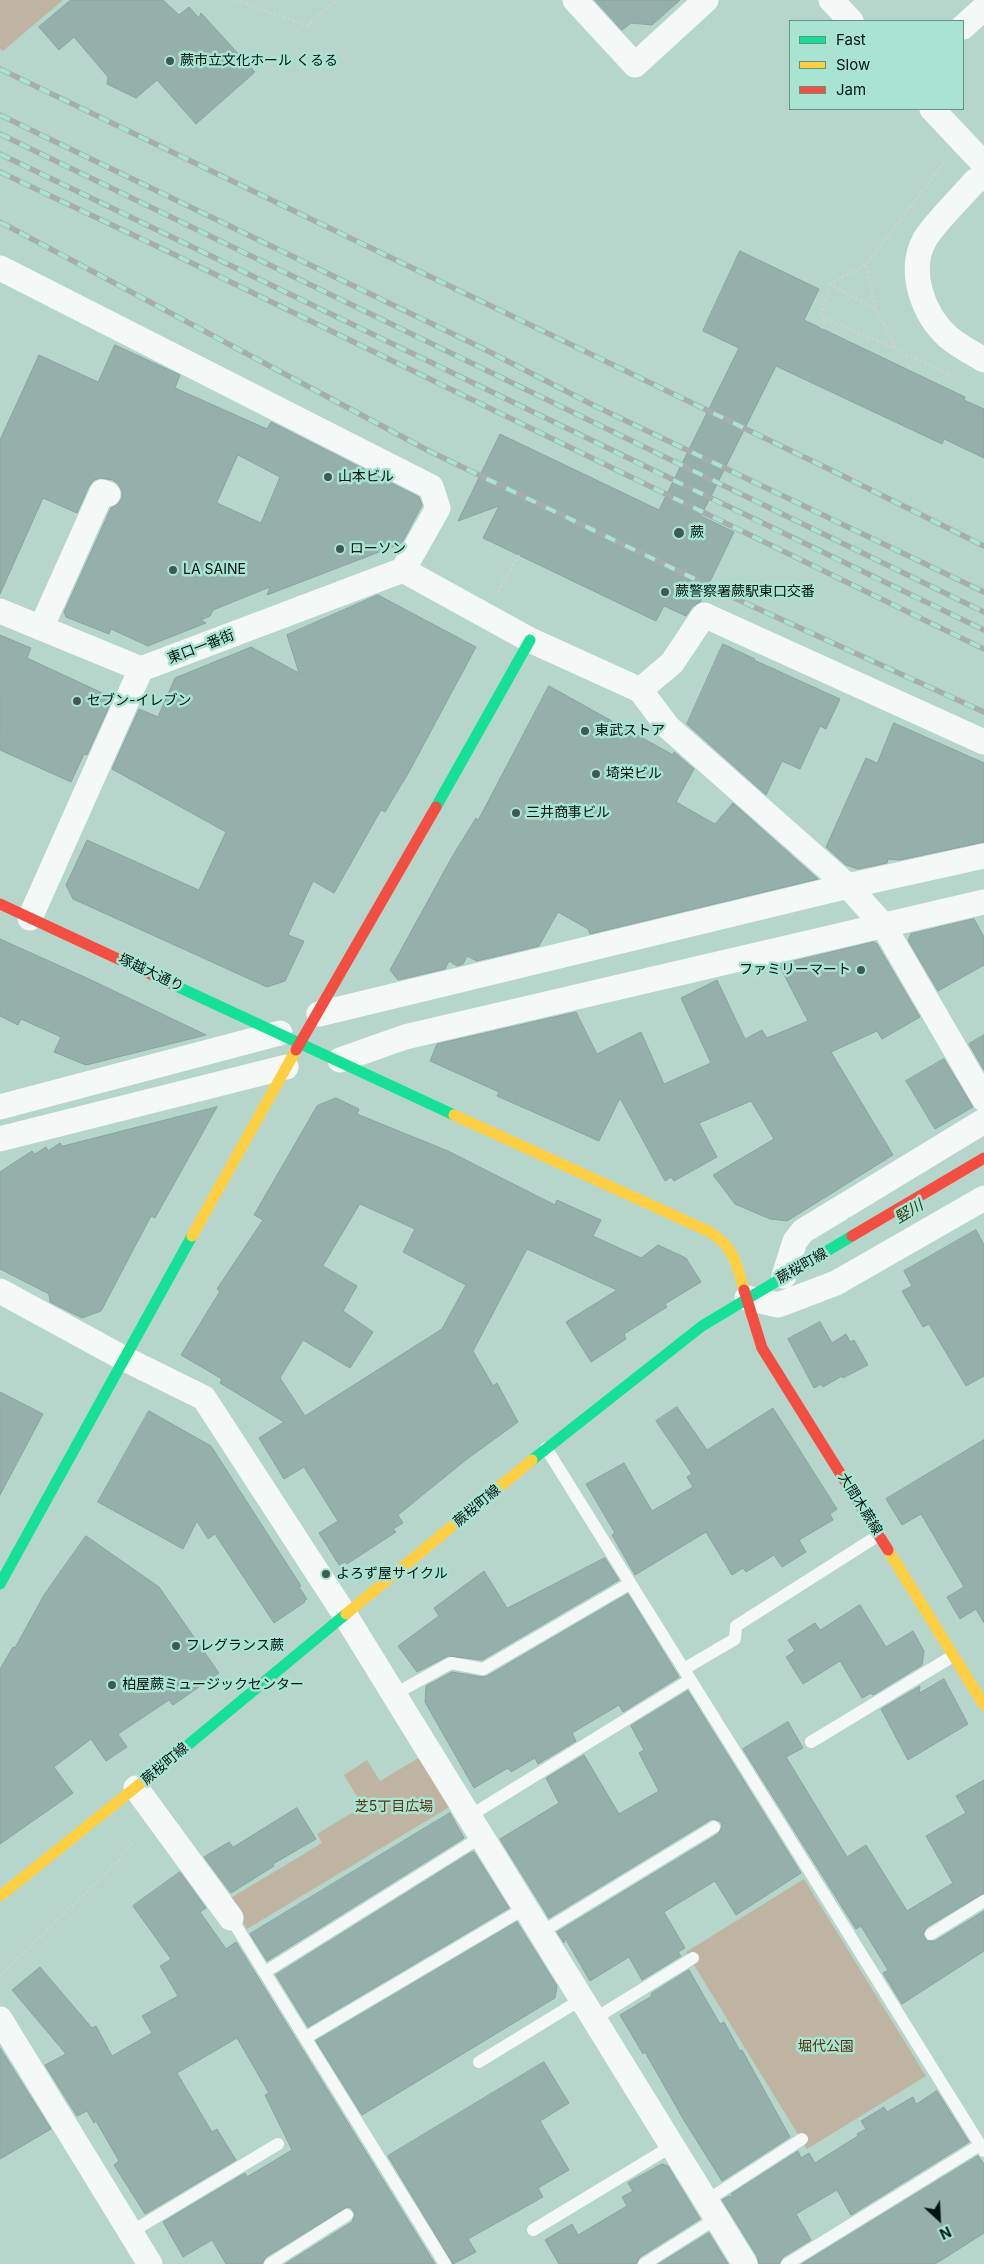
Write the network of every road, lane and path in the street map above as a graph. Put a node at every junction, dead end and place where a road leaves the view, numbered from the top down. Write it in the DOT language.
graph roads {
  1 [pos="236,0"];
  2 [pos="336,0"];
  3 [pos="575,0"];
  4 [pos="706,0"];
  5 [pos="831,0"];
  6 [pos="984,8"];
  7 [pos="850,20"];
  8 [pos="964,26"];
  9 [pos="933,110"];
  10 [pos="984,164"];
  11 [pos="984,178"];
  12 [pos="866,265"];
  13 [pos="0,268"];
  14 [pos="830,284"];
  15 [pos="876,310"];
  16 [pos="827,318"];
  17 [pos="821,328"];
  18 [pos="896,349"];
  19 [pos="983,357"];
  20 [pos="108,494"];
  21 [pos="518,555"];
  22 [pos="403,570"];
  23 [pos="0,611"];
  24 [pos="485,615"];
  25 [pos="41,628"];
  26 [pos="530,640"];
  27 [pos="141,669"];
  28 [pos="640,690"];
  29 [pos="984,742"];
  30 [pos="984,856"];
  31 [pos="848,886"];
  32 [pos="984,902"];
  33 [pos="0,904"];
  34 [pos="30,918"];
  35 [pos="883,924"];
  36 [pos="318,1014"];
  37 [pos="291,1037"];
  38 [pos="340,1060"];
  39 [pos="286,1067"];
  40 [pos="984,1099"];
  41 [pos="0,1107"];
  42 [pos="984,1121"];
  43 [pos="0,1138"];
  44 [pos="984,1158"];
  45 [pos="984,1198"];
  46 [pos="784,1276"];
  47 [pos="0,1291"];
  48 [pos="747,1298"];
  49 [pos="124,1358"];
  50 [pos="546,1448"];
  51 [pos="879,1535"];
  52 [pos="0,1584"];
  53 [pos="629,1584"];
  54 [pos="345,1615"];
  55 [pos="954,1656"];
  56 [pos="684,1669"];
  57 [pos="690,1680"];
  58 [pos="393,1695"];
  59 [pos="984,1705"];
  60 [pos="811,1742"];
  61 [pos="136,1788"];
  62 [pos="475,1827"];
  63 [pos="714,1827"];
  64 [pos="132,1843"];
  65 [pos="0,1896"];
  66 [pos="984,1901"];
  67 [pos="525,1908"];
  68 [pos="231,1918"];
  69 [pos="540,1933"];
  70 [pos="930,1934"];
  71 [pos="693,1958"];
  72 [pos="265,1972"];
  73 [pos="0,1976"];
  74 [pos="588,2009"];
  75 [pos="0,2019"];
  76 [pos="305,2038"];
  77 [pos="479,2062"];
  78 [pos="802,2140"];
  79 [pos="278,2144"];
  80 [pos="672,2146"];
  81 [pos="982,2148"];
  82 [pos="711,2210"];
  83 [pos="348,2215"];
  84 [pos="533,2230"];
  85 [pos="131,2232"];
  86 [pos="145,2262"];
  87 [pos="270,2264"];
  88 [pos="445,2264"];
  89 [pos="644,2264"];
  90 [pos="745,2264"];
  91 [pos="787,2264"];
  1 -- 2 [label="path"];
  3 -- 4 [label="street"];
  5 -- 7 [label="street"];
  6 -- 8 [label="street"];
  9 -- 10 [label="street"];
  11 -- 19 [label="street"];
  12 -- 14 [label="path"];
  13 -- 22 [label="street"];
  14 -- 15 [label="path"];
  14 -- 16 [label="path"];
  16 -- 17 [label="path"];
  16 -- 18 [label="path"];
  20 -- 25 [label="street"];
  21 -- 24 [label="path"];
  22 -- 24 [label="street"];
  22 -- 27 [label="street, 東口一番街"];
  23 -- 25 [label="street"];
  24 -- 26 [label="street"];
  25 -- 27 [label="street"];
  26 -- 28 [label="street"];
  26 -- 36 [label="street"];
  27 -- 34 [label="street"];
  28 -- 29 [label="street"];
  28 -- 31 [label="street"];
  30 -- 31 [label="street"];
  31 -- 35 [label="street"];
  31 -- 36 [label="street"];
  32 -- 35 [label="street"];
  33 -- 34 [label="street, 塚越大通り"];
  34 -- 37 [label="street, 塚越大通り"];
  35 -- 38 [label="street"];
  35 -- 40 [label="street"];
  36 -- 37 [label="street"];
  37 -- 38 [label="street, 塚越大通り"];
  37 -- 39 [label="street"];
  37 -- 41 [label="street"];
  38 -- 48 [label="street, 大間木蕨線"];
  39 -- 43 [label="street"];
  39 -- 49 [label="street"];
  42 -- 46 [label="street"];
  44 -- 46 [label="street, 蕨桜町線"];
  45 -- 48 [label="street"];
  46 -- 48 [label="street, 蕨桜町線"];
  47 -- 49 [label="street"];
  48 -- 50 [label="street, 蕨桜町線"];
  48 -- 51 [label="street, 大間木蕨線"];
  49 -- 52 [label="street"];
  49 -- 54 [label="street"];
  50 -- 53 [label="lane"];
  50 -- 54 [label="street, 蕨桜町線"];
  51 -- 55 [label="street, 大間木蕨線"];
  51 -- 56 [label="lane"];
  53 -- 56 [label="lane"];
  53 -- 58 [label="lane"];
  54 -- 58 [label="street"];
  54 -- 61 [label="street, 蕨桜町線"];
  55 -- 59 [label="street, 大間木蕨線"];
  55 -- 60 [label="lane"];
  56 -- 57 [label="lane"];
  57 -- 62 [label="lane"];
  57 -- 81 [label="lane"];
  58 -- 62 [label="street"];
  61 -- 65 [label="street, 蕨桜町線"];
  61 -- 68 [label="street"];
  62 -- 67 [label="street"];
  62 -- 72 [label="lane"];
  63 -- 69 [label="lane"];
  64 -- 73 [label="path"];
  66 -- 70 [label="lane"];
  67 -- 69 [label="street"];
  67 -- 76 [label="lane"];
  68 -- 72 [label="lane"];
  69 -- 74 [label="street"];
  71 -- 74 [label="lane"];
  72 -- 76 [label="lane"];
  74 -- 77 [label="lane"];
  74 -- 80 [label="street"];
  75 -- 85 [label="street"];
  76 -- 88 [label="lane"];
  78 -- 82 [label="lane"];
  79 -- 85 [label="lane"];
  80 -- 82 [label="street"];
  80 -- 84 [label="lane"];
  81 -- 91 [label="lane"];
  82 -- 89 [label="lane"];
  82 -- 90 [label="street"];
  83 -- 87 [label="lane"];
  85 -- 86 [label="street"];
}
